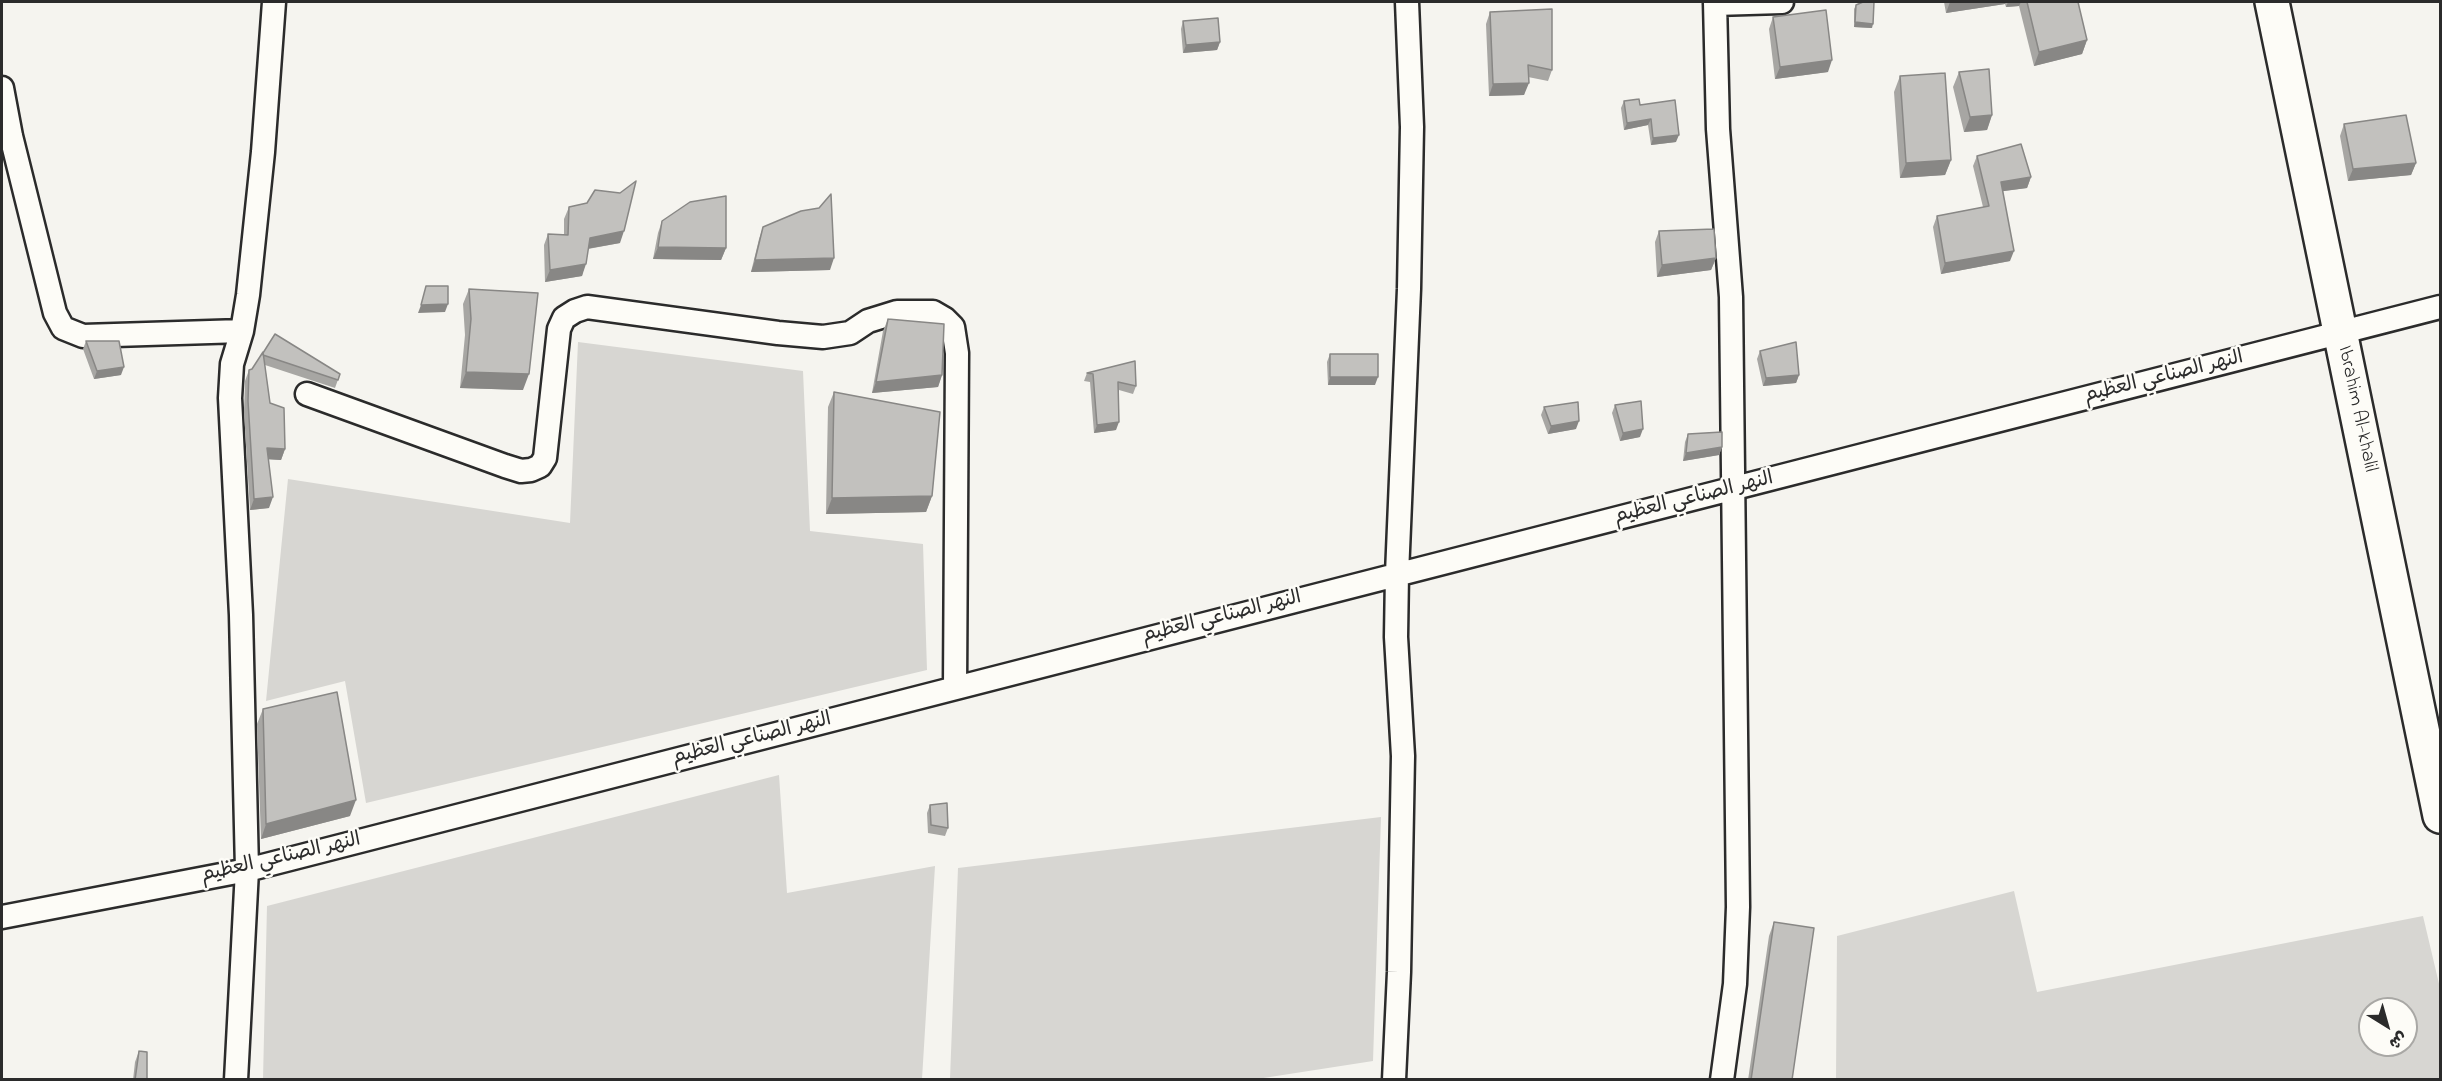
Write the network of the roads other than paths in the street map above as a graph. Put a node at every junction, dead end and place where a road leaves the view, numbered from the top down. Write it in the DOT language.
graph roads {
  1 [pos="274,2"];
  2 [pos="1407,2"];
  3 [pos="1782,2"];
  4 [pos="2272,2"];
  5 [pos="1715,3"];
  6 [pos="2,88"];
  7 [pos="2440,307"];
  8 [pos="242,331"];
  9 [pos="2340,333"];
  10 [pos="308,394"];
  11 [pos="1735,489"];
  12 [pos="1397,574"];
  13 [pos="955,687"];
  14 [pos="2440,816"];
  15 [pos="247,870"];
  16 [pos="2,917"];
  17 [pos="236,1080"];
  18 [pos="1394,1080"];
  19 [pos="1722,1080"];
  1 -- 8 [label="street"];
  2 -- 12 [label="street"];
  3 -- 5 [label="street"];
  4 -- 9 [label="street, Ibrahim Al-khalil"];
  5 -- 11 [label="street"];
  6 -- 8 [label="street"];
  7 -- 9 [label="street, النهر الصناعي العظيم"];
  8 -- 15 [label="street"];
  9 -- 11 [label="street, النهر الصناعي العظيم"];
  9 -- 14 [label="street, Ibrahim Al-khalil"];
  10 -- 13 [label="street"];
  11 -- 12 [label="street, النهر الصناعي العظيم"];
  11 -- 19 [label="street"];
  12 -- 13 [label="street, النهر الصناعي العظيم"];
  12 -- 18 [label="street"];
  13 -- 15 [label="street, النهر الصناعي العظيم"];
  15 -- 16 [label="street, النهر الصناعي العظيم"];
  15 -- 17 [label="street"];
}
